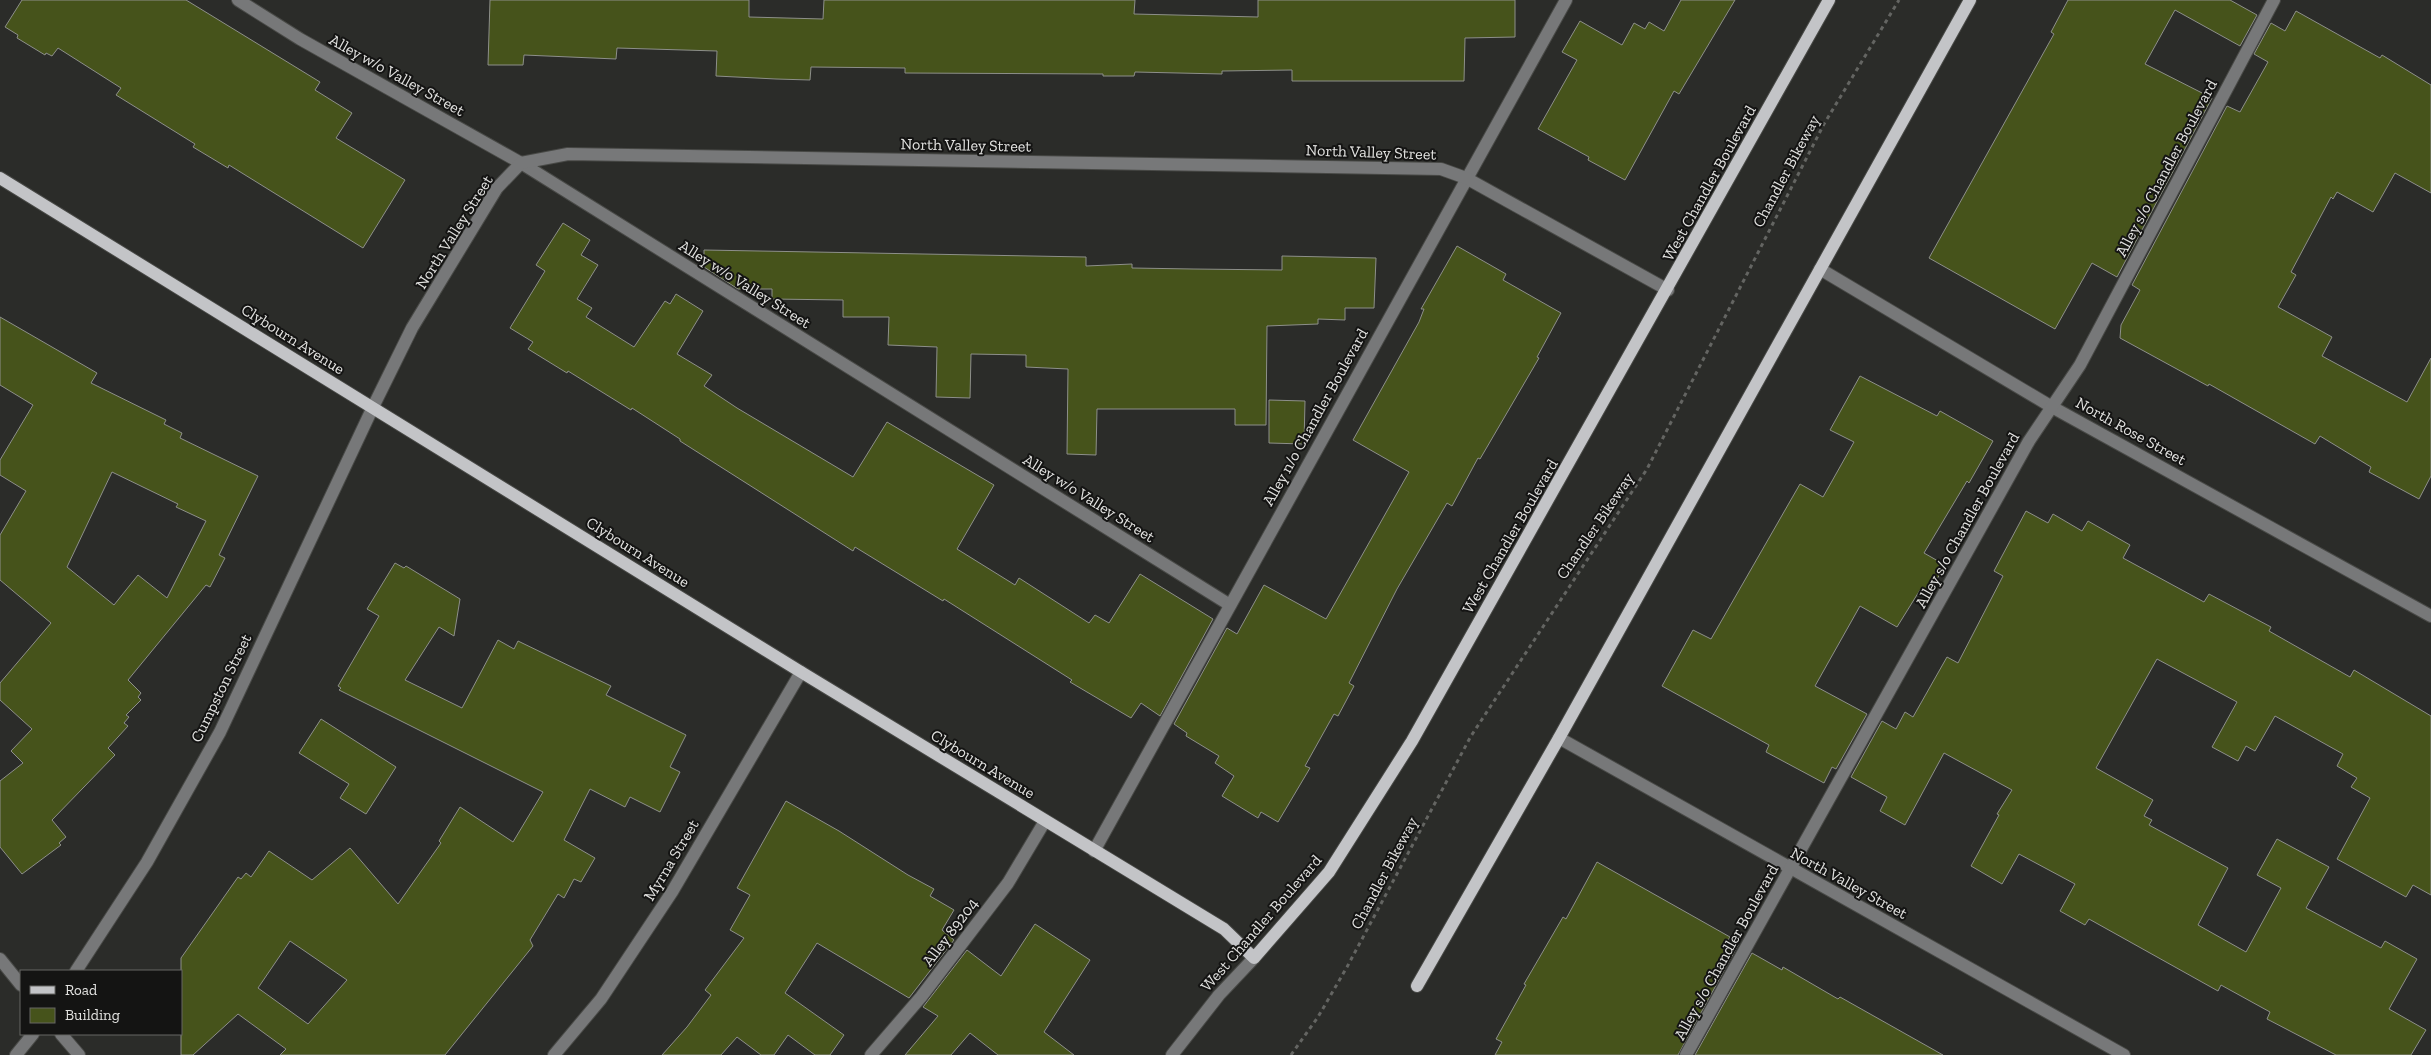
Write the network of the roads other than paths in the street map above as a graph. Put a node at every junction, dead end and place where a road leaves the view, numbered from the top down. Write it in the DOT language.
graph roads {
  1 [pos="238,0"];
  2 [pos="1566,0"];
  3 [pos="1829,0"];
  4 [pos="1970,0"];
  5 [pos="2274,0"];
  6 [pos="522,163"];
  7 [pos="0,178"];
  8 [pos="1466,178"];
  9 [pos="1820,269"];
  10 [pos="1668,290"];
  11 [pos="2052,406"];
  12 [pos="372,407"];
  13 [pos="1230,605"];
  14 [pos="2431,616"];
  15 [pos="802,672"];
  16 [pos="1560,738"];
  17 [pos="1045,821"];
  18 [pos="1094,851"];
  19 [pos="1791,869"];
  20 [pos="1254,958"];
  21 [pos="0,959"];
  22 [pos="77,970"];
  23 [pos="20,984"];
  24 [pos="1417,986"];
  25 [pos="32,1035"];
  26 [pos="62,1035"];
  27 [pos="16,1055"];
  28 [pos="79,1055"];
  29 [pos="554,1055"];
  30 [pos="871,1055"];
  31 [pos="1172,1055"];
  32 [pos="1686,1055"];
  33 [pos="2124,1055"];
  1 -- 6 [label="street, Alley w/o Valley Street"];
  2 -- 8 [label="street, Alley n/o Chandler Boulevard"];
  3 -- 10 [label="main road, West Chandler Boulevard"];
  4 -- 9 [label="main road"];
  5 -- 11 [label="street, Alley s/o Chandler Boulevard"];
  6 -- 8 [label="street, North Valley Street"];
  6 -- 12 [label="street, North Valley Street"];
  6 -- 13 [label="street, Alley w/o Valley Street"];
  7 -- 12 [label="main road, Clybourn Avenue"];
  8 -- 10 [label="street, North Valley Street"];
  8 -- 13 [label="street, Alley n/o Chandler Boulevard"];
  9 -- 11 [label="street, North Rose Street"];
  9 -- 16 [label="main road"];
  10 -- 20 [label="main road, West Chandler Boulevard"];
  11 -- 14 [label="street, North Rose Street"];
  11 -- 19 [label="street, Alley s/o Chandler Boulevard"];
  12 -- 15 [label="main road, Clybourn Avenue"];
  12 -- 22 [label="street, Cumpston Street"];
  13 -- 18 [label="street, Alley n/o Chandler Boulevard"];
  15 -- 17 [label="main road, Clybourn Avenue"];
  15 -- 29 [label="street, Myrna Street"];
  16 -- 19 [label="street, North Valley Street"];
  16 -- 24 [label="main road"];
  17 -- 18 [label="main road, Clybourn Avenue"];
  17 -- 30 [label="street, Alley 89204"];
  18 -- 20 [label="main road, Clybourn Avenue"];
  19 -- 32 [label="street, Alley s/o Chandler Boulevard"];
  19 -- 33 [label="street, North Valley Street"];
  20 -- 31 [label="street, West Chandler Boulevard"];
  21 -- 23 [label="street"];
  25 -- 27 [label="street"];
  26 -- 28 [label="street"];
}
